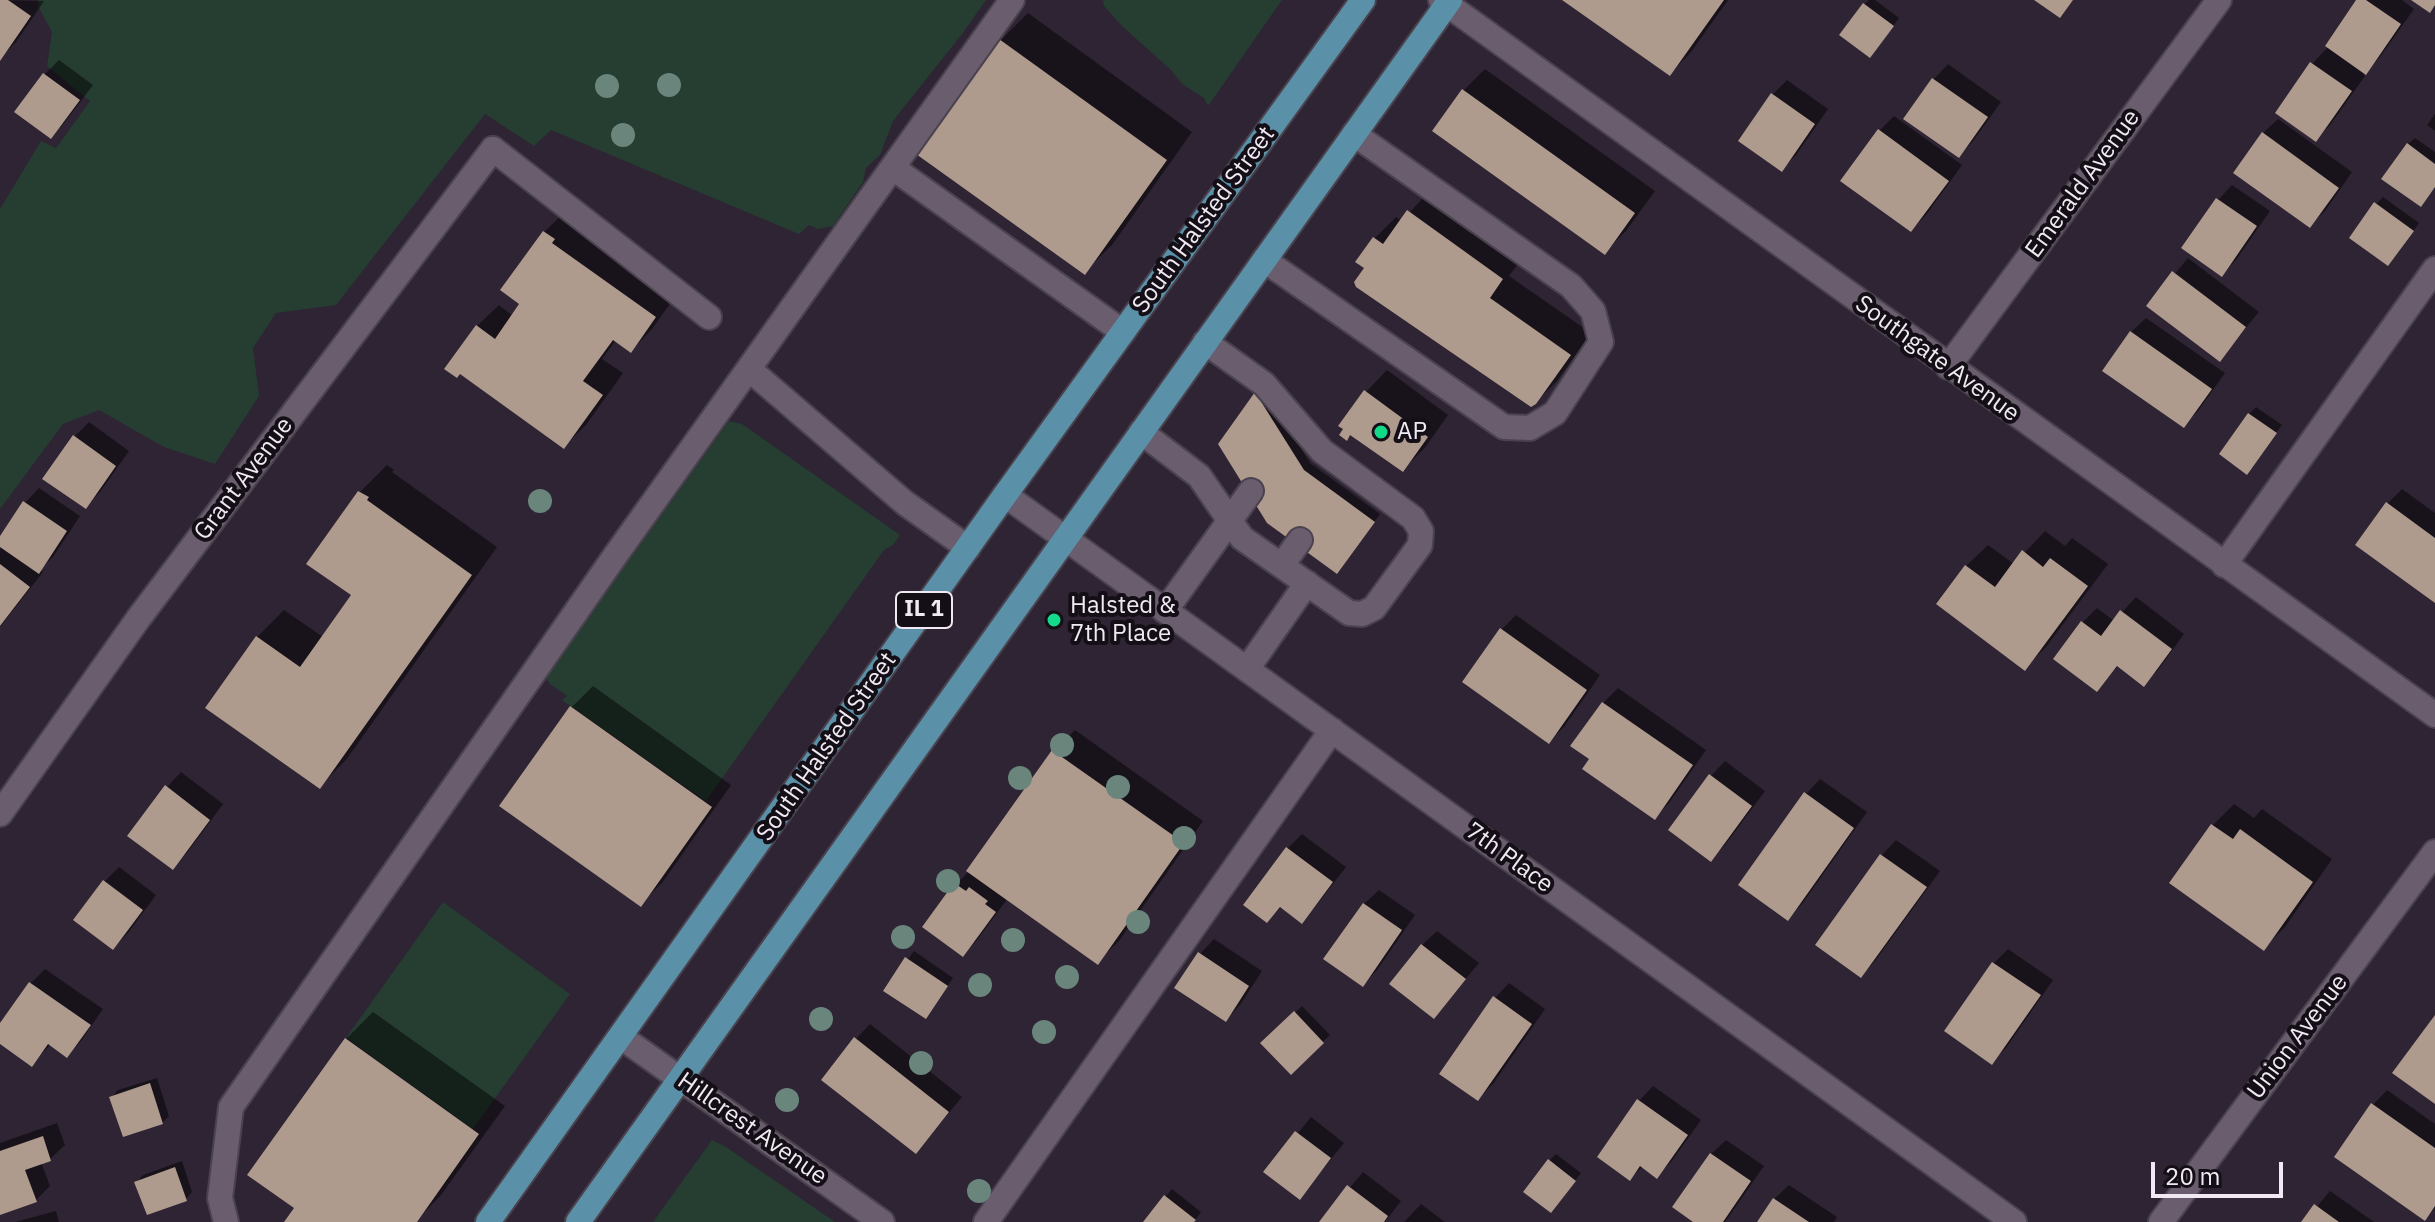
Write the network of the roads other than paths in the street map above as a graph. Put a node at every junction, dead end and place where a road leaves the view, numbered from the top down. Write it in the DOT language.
graph roads {
  1 [pos="1012,0"];
  2 [pos="1363,0"];
  3 [pos="2219,0"];
  4 [pos="1446,1"];
  5 [pos="1354,134"];
  6 [pos="893,168"];
  7 [pos="1264,260"];
  8 [pos="2435,269"];
  9 [pos="709,317"];
  10 [pos="1123,332"];
  11 [pos="1205,342"];
  12 [pos="1948,367"];
  13 [pos="749,369"];
  14 [pos="1141,432"];
  15 [pos="1349,471"];
  16 [pos="1251,491"];
  17 [pos="1335,491"];
  18 [pos="1005,495"];
  19 [pos="1230,521"];
  20 [pos="1064,538"];
  21 [pos="1300,540"];
  22 [pos="968,548"];
  23 [pos="1282,565"];
  24 [pos="2224,565"];
  25 [pos="1307,583"];
  26 [pos="1165,611"];
  27 [pos="1247,669"];
  28 [pos="2435,715"];
  29 [pos="1332,730"];
  30 [pos="0,814"];
  31 [pos="2435,852"];
  32 [pos="621,1037"];
  33 [pos="680,1078"];
  34 [pos="226,1222"];
  35 [pos="488,1222"];
  36 [pos="578,1222"];
  37 [pos="882,1222"];
  38 [pos="986,1222"];
  39 [pos="2014,1222"];
  40 [pos="2161,1222"];
  1 -- 6 [label="street"];
  2 -- 10 [label="main road, South Halsted Street / IL 1"];
  3 -- 12 [label="street, Emerald Avenue"];
  4 -- 5 [label="main road"];
  4 -- 12 [label="street, Southgate Avenue"];
  5 -- 7 [label="main road"];
  5 -- 7 [label="street"];
  6 -- 10 [label="street"];
  6 -- 13 [label="street"];
  7 -- 11 [label="main road"];
  8 -- 24 [label="street"];
  9 -- 30 [label="street, Grant Avenue"];
  10 -- 18 [label="main road, South Halsted Street / IL 1"];
  11 -- 14 [label="main road"];
  11 -- 15 [label="street"];
  12 -- 24 [label="street, Southgate Avenue"];
  13 -- 22 [label="street"];
  13 -- 34 [label="street"];
  14 -- 19 [label="street"];
  14 -- 20 [label="main road"];
  15 -- 17 [label="street"];
  15 -- 25 [label="street"];
  16 -- 19 [label="street"];
  18 -- 20 [label="street, 7th Place"];
  18 -- 22 [label="main road, South Halsted Street / IL 1"];
  19 -- 23 [label="street"];
  19 -- 26 [label="street"];
  20 -- 26 [label="street, 7th Place"];
  20 -- 33 [label="main road"];
  21 -- 23 [label="street"];
  22 -- 32 [label="main road, South Halsted Street / IL 1"];
  23 -- 25 [label="street"];
  24 -- 28 [label="street, Southgate Avenue"];
  25 -- 27 [label="street"];
  26 -- 27 [label="street, 7th Place"];
  27 -- 29 [label="street, 7th Place"];
  29 -- 38 [label="street"];
  29 -- 39 [label="street, 7th Place"];
  31 -- 40 [label="street, Union Avenue"];
  32 -- 33 [label="street, Hillcrest Avenue"];
  32 -- 35 [label="main road, South Halsted Street / IL 1"];
  33 -- 36 [label="main road"];
  33 -- 37 [label="street, Hillcrest Avenue"];
}
